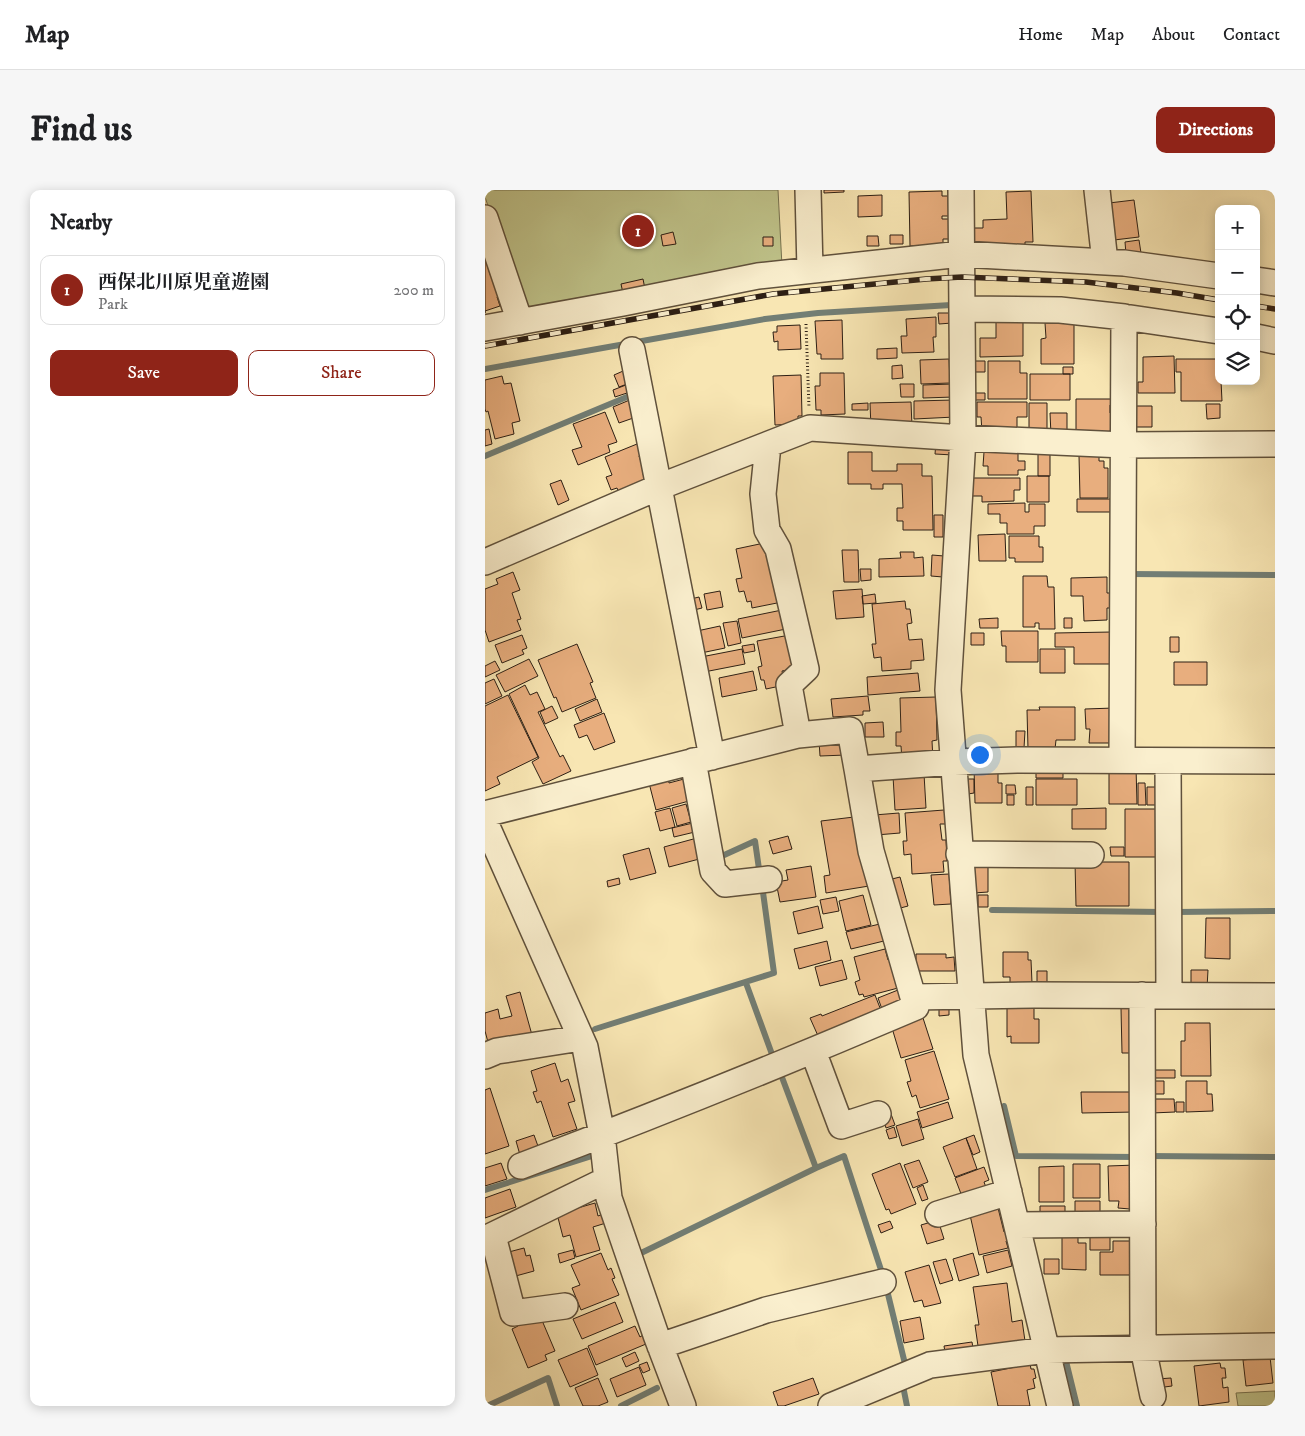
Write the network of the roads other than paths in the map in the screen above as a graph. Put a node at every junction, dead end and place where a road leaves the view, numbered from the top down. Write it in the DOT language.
graph roads {
  1 [pos="808,190"];
  2 [pos="961,190"];
  3 [pos="1097,190"];
  4 [pos="485,218"];
  5 [pos="961,254"];
  6 [pos="1105,262"];
  7 [pos="810,270"];
  8 [pos="1215,276"];
  9 [pos="1260,281"];
  10 [pos="1275,283"];
  11 [pos="962,309"];
  12 [pos="1124,317"];
  13 [pos="520,322"];
  14 [pos="485,328"];
  15 [pos="1215,330"];
  16 [pos="1260,338"];
  17 [pos="1275,341"];
  18 [pos="632,350"];
  19 [pos="963,438"];
  20 [pos="1275,444"];
  21 [pos="769,445"];
  22 [pos="1124,445"];
  23 [pos="659,487"];
  24 [pos="485,562"];
  25 [pos="798,735"];
  26 [pos="703,759"];
  27 [pos="1122,760"];
  28 [pos="1168,761"];
  29 [pos="1275,761"];
  30 [pos="954,762"];
  31 [pos="857,769"];
  32 [pos="485,814"];
  33 [pos="485,822"];
  34 [pos="959,854"];
  35 [pos="1091,855"];
  36 [pos="769,878"];
  37 [pos="1142,995"];
  38 [pos="1169,995"];
  39 [pos="970,996"];
  40 [pos="1275,996"];
  41 [pos="913,997"];
  42 [pos="581,1038"];
  43 [pos="813,1051"];
  44 [pos="485,1056"];
  45 [pos="878,1114"];
  46 [pos="602,1135"];
  47 [pos="521,1166"];
  48 [pos="606,1180"];
  49 [pos="1009,1192"];
  50 [pos="938,1214"];
  51 [pos="1143,1224"];
  52 [pos="1017,1225"];
  53 [pos="489,1238"];
  54 [pos="883,1282"];
  55 [pos="565,1306"];
  56 [pos="660,1346"];
  57 [pos="1275,1346"];
  58 [pos="1143,1348"];
  59 [pos="1047,1350"];
  60 [pos="1153,1396"];
  61 [pos="683,1406"];
  62 [pos="831,1406"];
  63 [pos="1060,1406"];
  1 -- 7 [label="street"];
  2 -- 5 [label="street"];
  3 -- 6 [label="street"];
  4 -- 13 [label="street"];
  5 -- 6 [label="street"];
  5 -- 7 [label="street"];
  5 -- 11 [label="street"];
  6 -- 8 [label="street"];
  7 -- 13 [label="street"];
  9 -- 10 [label="street"];
  11 -- 12 [label="street"];
  11 -- 19 [label="street"];
  12 -- 15 [label="street"];
  12 -- 22 [label="street"];
  13 -- 14 [label="street"];
  16 -- 17 [label="street"];
  18 -- 23 [label="street"];
  19 -- 21 [label="street"];
  19 -- 22 [label="street"];
  19 -- 30 [label="street"];
  20 -- 22 [label="street"];
  21 -- 23 [label="street"];
  21 -- 25 [label="street"];
  22 -- 27 [label="street"];
  23 -- 24 [label="street"];
  23 -- 26 [label="street"];
  25 -- 26 [label="street"];
  25 -- 31 [label="street"];
  26 -- 32 [label="street"];
  26 -- 36 [label="street"];
  27 -- 28 [label="street"];
  27 -- 30 [label="street"];
  28 -- 29 [label="street"];
  28 -- 38 [label="street"];
  30 -- 31 [label="street"];
  30 -- 34 [label="street"];
  31 -- 41 [label="street"];
  33 -- 42 [label="street"];
  34 -- 35 [label="street"];
  34 -- 39 [label="street"];
  37 -- 38 [label="street"];
  37 -- 39 [label="street"];
  37 -- 51 [label="street"];
  38 -- 40 [label="street"];
  39 -- 41 [label="street"];
  39 -- 49 [label="street"];
  41 -- 43 [label="street"];
  42 -- 44 [label="street"];
  42 -- 46 [label="street"];
  43 -- 45 [label="street"];
  43 -- 46 [label="street"];
  46 -- 47 [label="street"];
  46 -- 48 [label="street"];
  48 -- 53 [label="street"];
  48 -- 56 [label="street"];
  49 -- 50 [label="street"];
  49 -- 52 [label="street"];
  51 -- 52 [label="street"];
  51 -- 58 [label="street"];
  52 -- 59 [label="street"];
  53 -- 55 [label="street"];
  54 -- 56 [label="street"];
  56 -- 61 [label="street"];
  57 -- 58 [label="street"];
  58 -- 59 [label="street"];
  58 -- 60 [label="street"];
  59 -- 62 [label="street"];
  59 -- 63 [label="street"];
}
